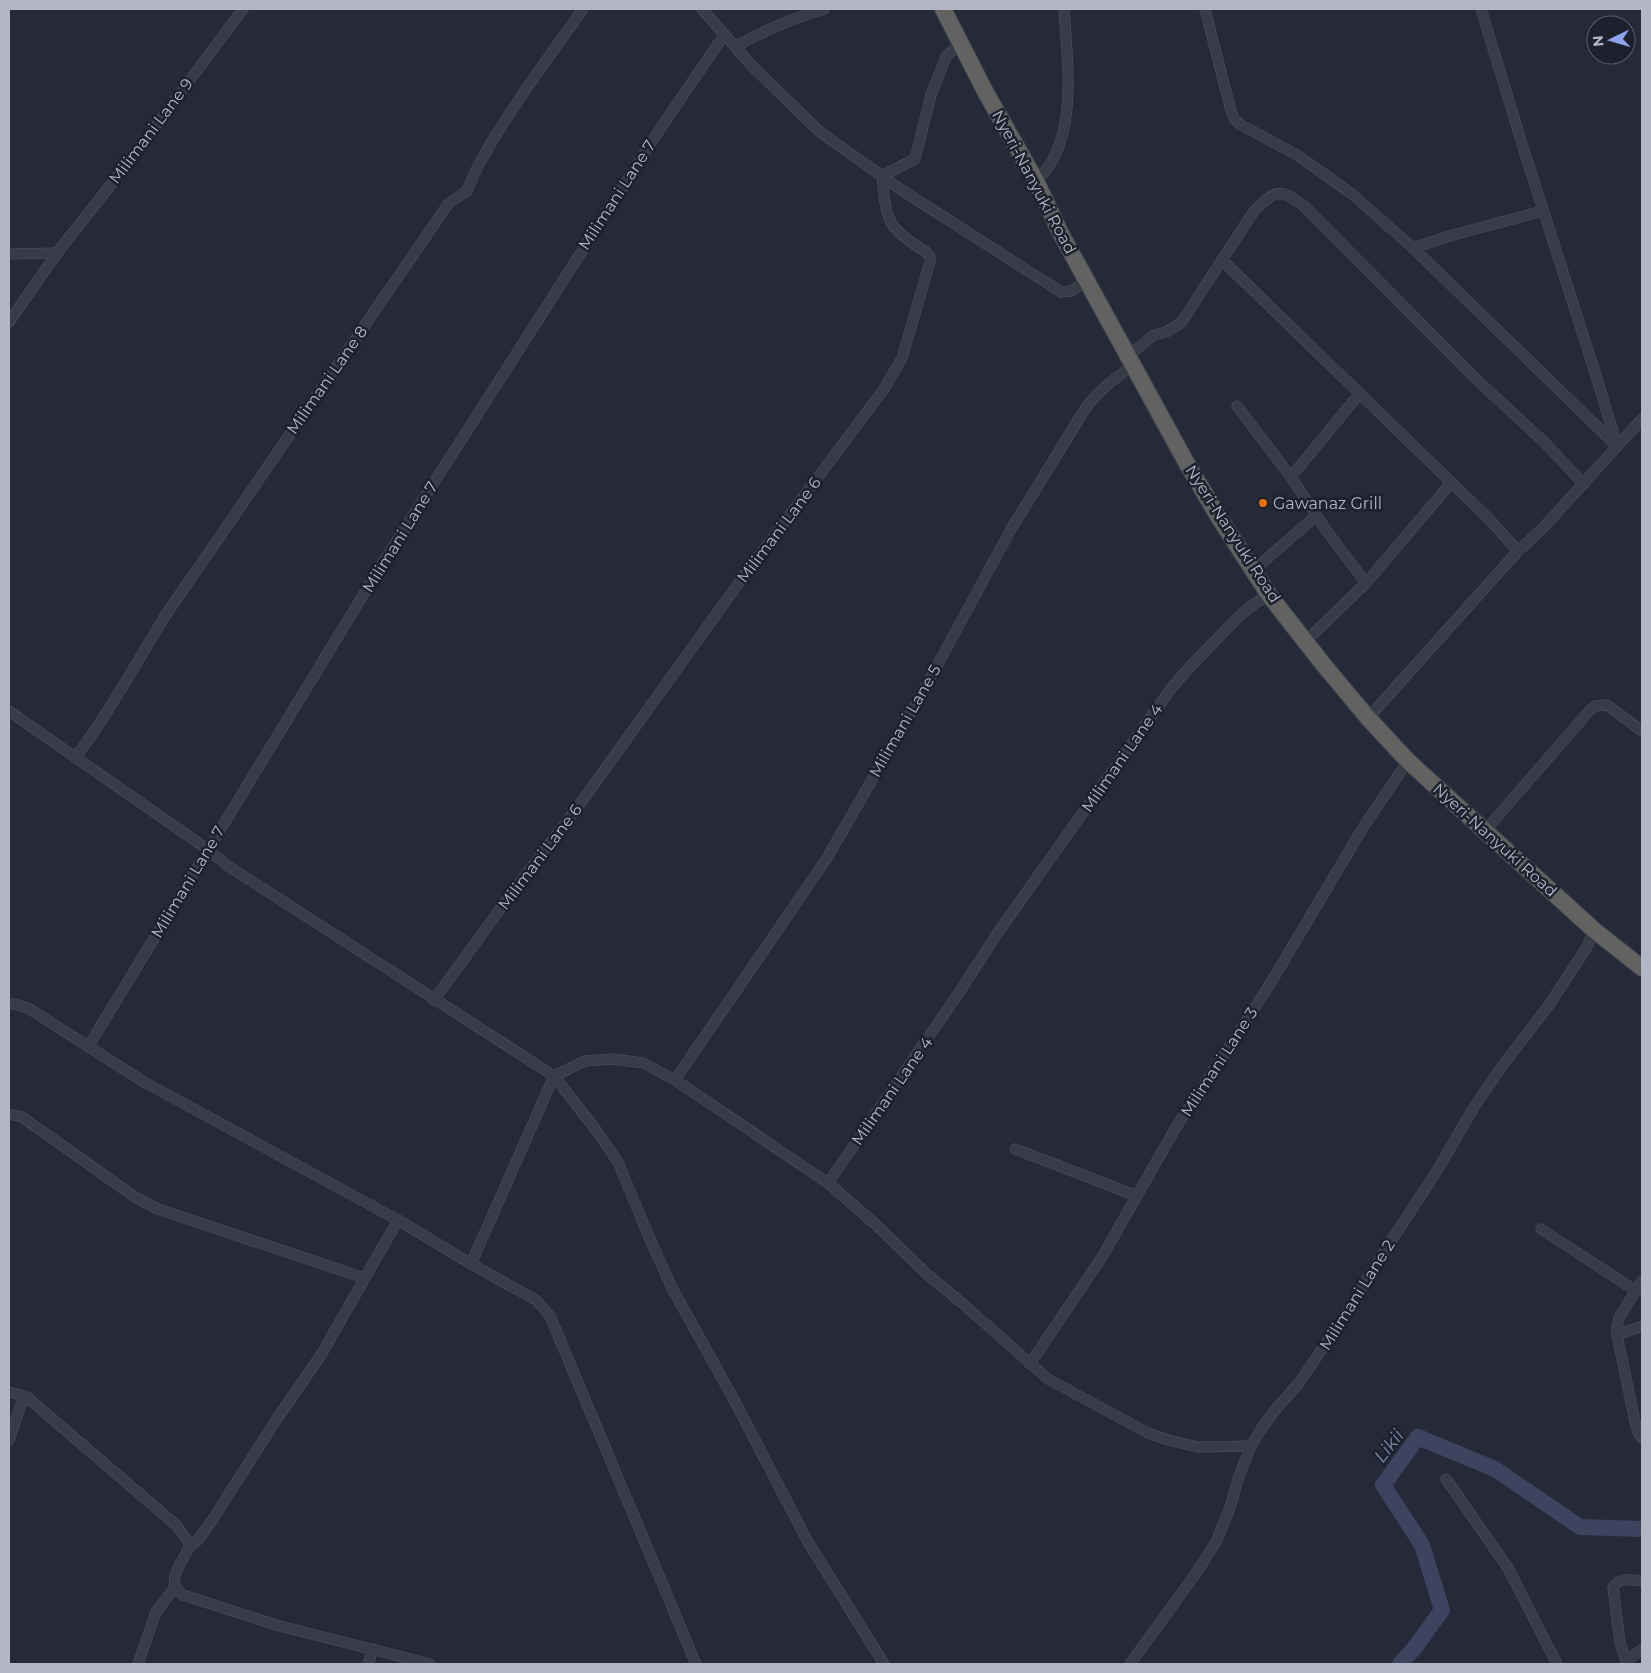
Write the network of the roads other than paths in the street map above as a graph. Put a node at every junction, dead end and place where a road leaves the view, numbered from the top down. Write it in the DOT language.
graph roads {
  1 [pos="244,9"];
  2 [pos="583,9"];
  3 [pos="702,9"];
  4 [pos="824,9"];
  5 [pos="943,9"];
  6 [pos="1064,9"];
  7 [pos="1205,9"];
  8 [pos="1481,9"];
  9 [pos="724,35"];
  10 [pos="961,42"];
  11 [pos="736,46"];
  12 [pos="882,176"];
  13 [pos="1036,181"];
  14 [pos="1544,211"];
  15 [pos="1413,248"];
  16 [pos="57,252"];
  17 [pos="9,254"];
  18 [pos="1222,260"];
  19 [pos="1088,281"];
  20 [pos="9,322"];
  21 [pos="1131,360"];
  22 [pos="1360,393"];
  23 [pos="1237,406"];
  24 [pos="1642,419"];
  25 [pos="1617,446"];
  26 [pos="1291,477"];
  27 [pos="1451,483"];
  28 [pos="1584,484"];
  29 [pos="1316,516"];
  30 [pos="1518,551"];
  31 [pos="1254,570"];
  32 [pos="1366,583"];
  33 [pos="1270,595"];
  34 [pos="1306,641"];
  35 [pos="9,712"];
  36 [pos="1368,718"];
  37 [pos="1642,731"];
  38 [pos="76,757"];
  39 [pos="1408,761"];
  40 [pos="1484,832"];
  41 [pos="208,849"];
  42 [pos="1594,930"];
  43 [pos="1642,968"];
  44 [pos="434,1000"];
  45 [pos="9,1004"];
  46 [pos="88,1047"];
  47 [pos="554,1076"];
  48 [pos="675,1080"];
  49 [pos="9,1114"];
  50 [pos="1015,1149"];
  51 [pos="828,1184"];
  52 [pos="1137,1196"];
  53 [pos="398,1220"];
  54 [pos="1541,1229"];
  55 [pos="471,1264"];
  56 [pos="364,1278"];
  57 [pos="1642,1281"];
  58 [pos="1636,1291"];
  59 [pos="1642,1326"];
  60 [pos="1617,1334"];
  61 [pos="1030,1364"];
  62 [pos="9,1392"];
  63 [pos="24,1396"];
  64 [pos="1642,1438"];
  65 [pos="9,1440"];
  66 [pos="1251,1446"];
  67 [pos="1446,1479"];
  68 [pos="188,1549"];
  69 [pos="1642,1581"];
  70 [pos="175,1587"];
  71 [pos="373,1649"];
  72 [pos="1642,1649"];
  73 [pos="1627,1663"];
  74 [pos="138,1664"];
  75 [pos="368,1664"];
  76 [pos="430,1664"];
  77 [pos="696,1664"];
  78 [pos="882,1664"];
  79 [pos="1130,1664"];
  80 [pos="1557,1664"];
  1 -- 16 [label="street, Milimani Lane 9"];
  2 -- 38 [label="street, Milimani Lane 8"];
  3 -- 9 [label="street"];
  4 -- 11 [label="street"];
  5 -- 10 [label="highway, Nyeri-Nanyuki Road"];
  6 -- 13 [label="street"];
  7 -- 15 [label="street"];
  8 -- 14 [label="street"];
  9 -- 11 [label="street"];
  9 -- 41 [label="street, Milimani Lane 7"];
  10 -- 12 [label="street"];
  10 -- 13 [label="highway, Nyeri-Nanyuki Road"];
  11 -- 12 [label="street"];
  12 -- 19 [label="street"];
  12 -- 44 [label="street, Milimani Lane 6"];
  13 -- 19 [label="highway, Nyeri-Nanyuki Road"];
  14 -- 15 [label="street"];
  14 -- 25 [label="street"];
  15 -- 25 [label="street"];
  16 -- 17 [label="street"];
  16 -- 20 [label="street, Milimani Lane 9"];
  18 -- 21 [label="street, Milimani Lane 5"];
  18 -- 22 [label="street"];
  18 -- 28 [label="street, Milimani Lane 5"];
  19 -- 21 [label="highway, Nyeri-Nanyuki Road"];
  21 -- 31 [label="highway, Nyeri-Nanyuki Road"];
  21 -- 48 [label="street, Milimani Lane 5"];
  22 -- 26 [label="street"];
  22 -- 27 [label="street"];
  23 -- 26 [label="street"];
  24 -- 25 [label="street"];
  25 -- 28 [label="street"];
  26 -- 29 [label="street"];
  27 -- 30 [label="street"];
  27 -- 32 [label="street"];
  28 -- 30 [label="street"];
  29 -- 31 [label="street"];
  29 -- 32 [label="street"];
  30 -- 36 [label="street"];
  31 -- 33 [label="highway, Nyeri-Nanyuki Road"];
  32 -- 34 [label="street"];
  33 -- 34 [label="highway, Nyeri-Nanyuki Road"];
  33 -- 51 [label="street, Milimani Lane 4"];
  34 -- 36 [label="highway, Nyeri-Nanyuki Road"];
  35 -- 38 [label="street"];
  36 -- 39 [label="highway, Nyeri-Nanyuki Road"];
  37 -- 40 [label="street"];
  38 -- 41 [label="street"];
  39 -- 40 [label="highway, Nyeri-Nanyuki Road"];
  39 -- 52 [label="street, Milimani Lane 3"];
  40 -- 42 [label="highway, Nyeri-Nanyuki Road"];
  41 -- 44 [label="street"];
  41 -- 46 [label="street, Milimani Lane 7"];
  42 -- 43 [label="highway, Nyeri-Nanyuki Road"];
  42 -- 66 [label="street, Milimani Lane 2"];
  44 -- 47 [label="street"];
  45 -- 46 [label="street"];
  46 -- 53 [label="street"];
  47 -- 48 [label="street"];
  47 -- 55 [label="street"];
  47 -- 78 [label="street"];
  48 -- 51 [label="street"];
  49 -- 56 [label="street"];
  50 -- 52 [label="street"];
  51 -- 61 [label="street"];
  52 -- 61 [label="street, Milimani Lane 3"];
  53 -- 55 [label="street"];
  53 -- 56 [label="street"];
  54 -- 58 [label="street"];
  55 -- 77 [label="street"];
  56 -- 68 [label="street"];
  57 -- 58 [label="street"];
  58 -- 60 [label="street"];
  59 -- 60 [label="street"];
  60 -- 64 [label="street"];
  61 -- 66 [label="street"];
  62 -- 63 [label="street"];
  63 -- 65 [label="street"];
  63 -- 68 [label="street"];
  66 -- 79 [label="street, Milimani Lane 2"];
  67 -- 80 [label="street"];
  68 -- 70 [label="street"];
  69 -- 73 [label="street"];
  70 -- 71 [label="street"];
  70 -- 74 [label="street"];
  71 -- 75 [label="street"];
  71 -- 76 [label="street"];
  72 -- 73 [label="street"];
}
